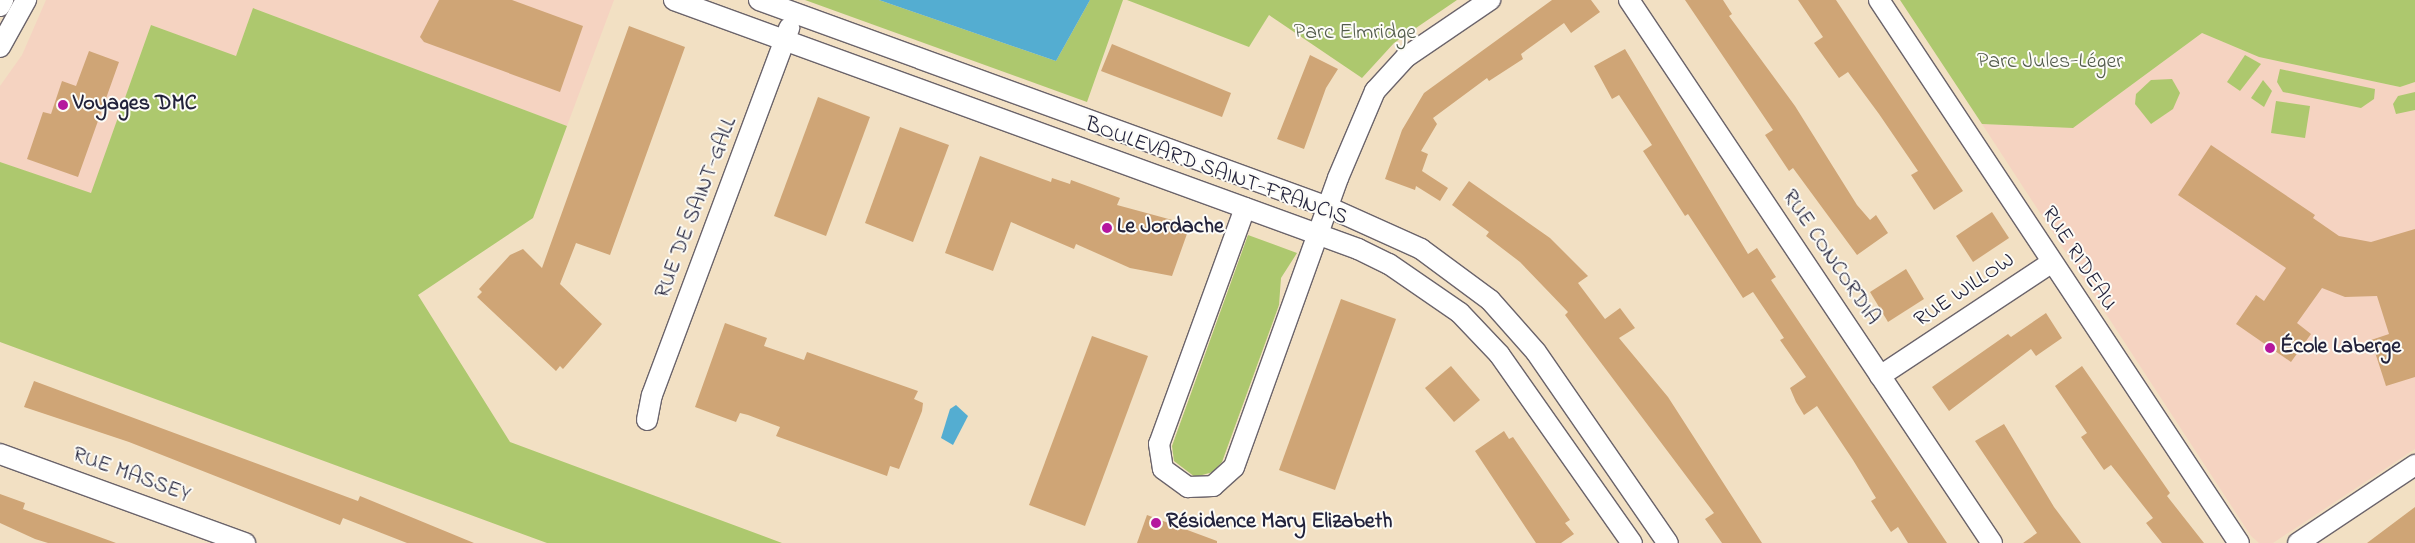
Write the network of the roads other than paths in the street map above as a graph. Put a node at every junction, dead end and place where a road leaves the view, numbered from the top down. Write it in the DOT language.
graph roads {
  1 [pos="3,0"];
  2 [pos="26,0"];
  3 [pos="674,0"];
  4 [pos="758,0"];
  5 [pos="1490,0"];
  6 [pos="1629,0"];
  7 [pos="1879,0"];
  8 [pos="0,6"];
  9 [pos="795,13"];
  10 [pos="785,40"];
  11 [pos="0,48"];
  12 [pos="1328,207"];
  13 [pos="1244,208"];
  14 [pos="1318,235"];
  15 [pos="2052,262"];
  16 [pos="1880,376"];
  17 [pos="647,420"];
  18 [pos="0,454"];
  19 [pos="2415,465"];
  20 [pos="245,543"];
  21 [pos="1632,543"];
  22 [pos="1668,543"];
  23 [pos="1992,543"];
  24 [pos="2239,543"];
  25 [pos="2298,543"];
  1 -- 8 [label="street"];
  2 -- 11 [label="street"];
  3 -- 10 [label="street, BOULEVARD SAINT-FRANCIS"];
  4 -- 9 [label="street, BOULEVARD SAINT-FRANCIS"];
  5 -- 12 [label="street"];
  6 -- 16 [label="street, RUE CONCORDIA"];
  7 -- 15 [label="street, RUE RIDEAU"];
  9 -- 10 [label="street, RUE DE SAINT-GALL"];
  9 -- 12 [label="street, BOULEVARD SAINT-FRANCIS"];
  10 -- 13 [label="street, BOULEVARD SAINT-FRANCIS"];
  10 -- 17 [label="street, RUE DE SAINT-GALL"];
  12 -- 14 [label="street"];
  12 -- 22 [label="street, BOULEVARD SAINT-FRANCIS"];
  13 -- 14 [label="street, BOULEVARD SAINT-FRANCIS"];
  13 -- 14 [label="street"];
  14 -- 21 [label="street, BOULEVARD SAINT-FRANCIS"];
  15 -- 16 [label="street, RUE WILLOW"];
  15 -- 24 [label="street, RUE RIDEAU"];
  16 -- 23 [label="street, RUE CONCORDIA"];
  18 -- 20 [label="street, RUE MASSEY"];
  19 -- 25 [label="street"];
}
